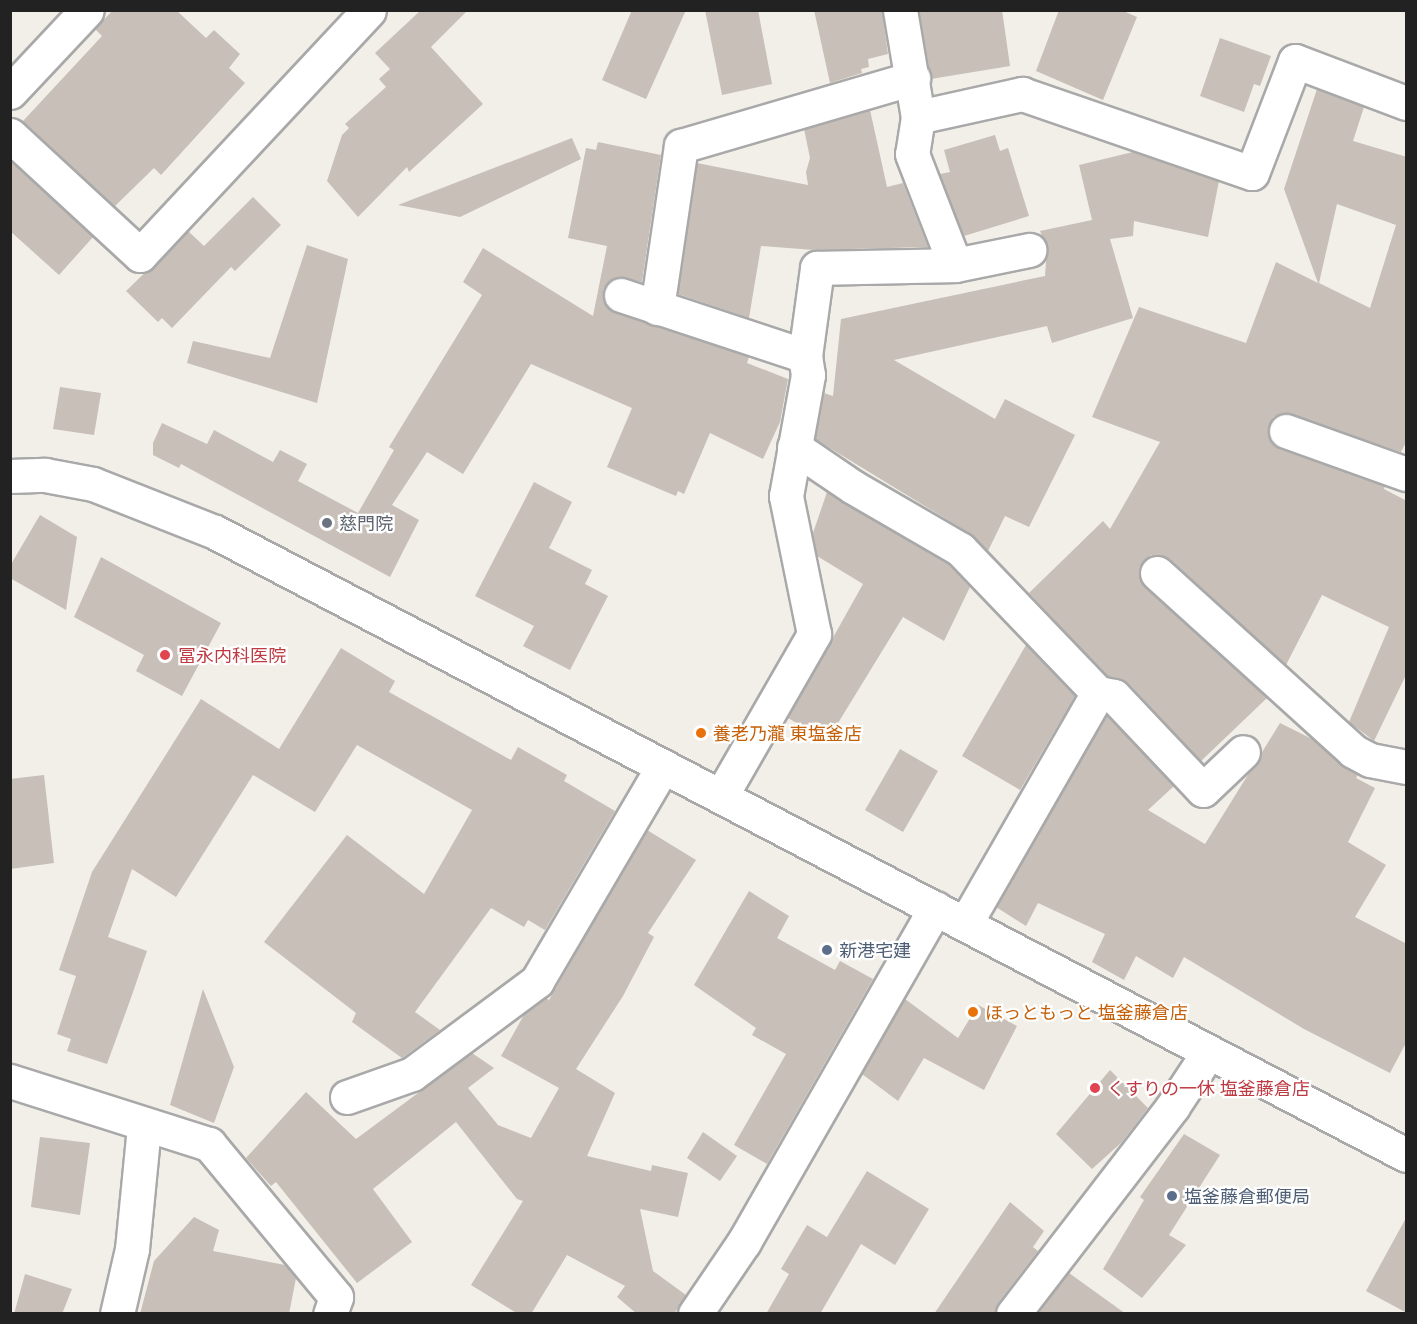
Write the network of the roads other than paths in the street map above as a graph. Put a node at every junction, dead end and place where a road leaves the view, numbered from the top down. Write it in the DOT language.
graph roads {
  1 [pos="87,10"];
  2 [pos="369,10"];
  3 [pos="900,10"];
  4 [pos="913,78"];
  5 [pos="10,92"];
  6 [pos="1405,99"];
  7 [pos="918,117"];
  8 [pos="10,135"];
  9 [pos="1029,250"];
  10 [pos="955,266"];
  11 [pos="621,295"];
  12 [pos="657,308"];
  13 [pos="805,356"];
  14 [pos="1286,431"];
  15 [pos="794,447"];
  16 [pos="1407,474"];
  17 [pos="10,476"];
  18 [pos="1157,573"];
  19 [pos="1098,693"];
  20 [pos="1243,752"];
  21 [pos="663,766"];
  22 [pos="1407,767"];
  23 [pos="721,796"];
  24 [pos="935,908"];
  25 [pos="965,924"];
  26 [pos="1208,1053"];
  27 [pos="10,1081"];
  28 [pos="348,1097"];
  29 [pos="144,1126"];
  30 [pos="1407,1155"];
  31 [pos="117,1314"];
  32 [pos="330,1314"];
  33 [pos="695,1314"];
  34 [pos="1013,1314"];
  1 -- 5 [label="street"];
  2 -- 8 [label="street"];
  3 -- 4 [label="street"];
  4 -- 7 [label="street"];
  4 -- 12 [label="street"];
  6 -- 7 [label="street"];
  7 -- 10 [label="street"];
  9 -- 10 [label="street"];
  10 -- 13 [label="street"];
  11 -- 12 [label="street"];
  12 -- 13 [label="street"];
  13 -- 15 [label="street"];
  14 -- 16 [label="street"];
  15 -- 19 [label="street"];
  15 -- 23 [label="street"];
  17 -- 21 [label="street"];
  18 -- 22 [label="street"];
  19 -- 20 [label="street"];
  19 -- 25 [label="street"];
  21 -- 23 [label="street"];
  21 -- 28 [label="street"];
  23 -- 24 [label="street"];
  24 -- 25 [label="street"];
  24 -- 33 [label="street"];
  25 -- 26 [label="street"];
  26 -- 30 [label="street"];
  26 -- 34 [label="street"];
  27 -- 29 [label="street"];
  29 -- 31 [label="street"];
  29 -- 32 [label="street"];
}
